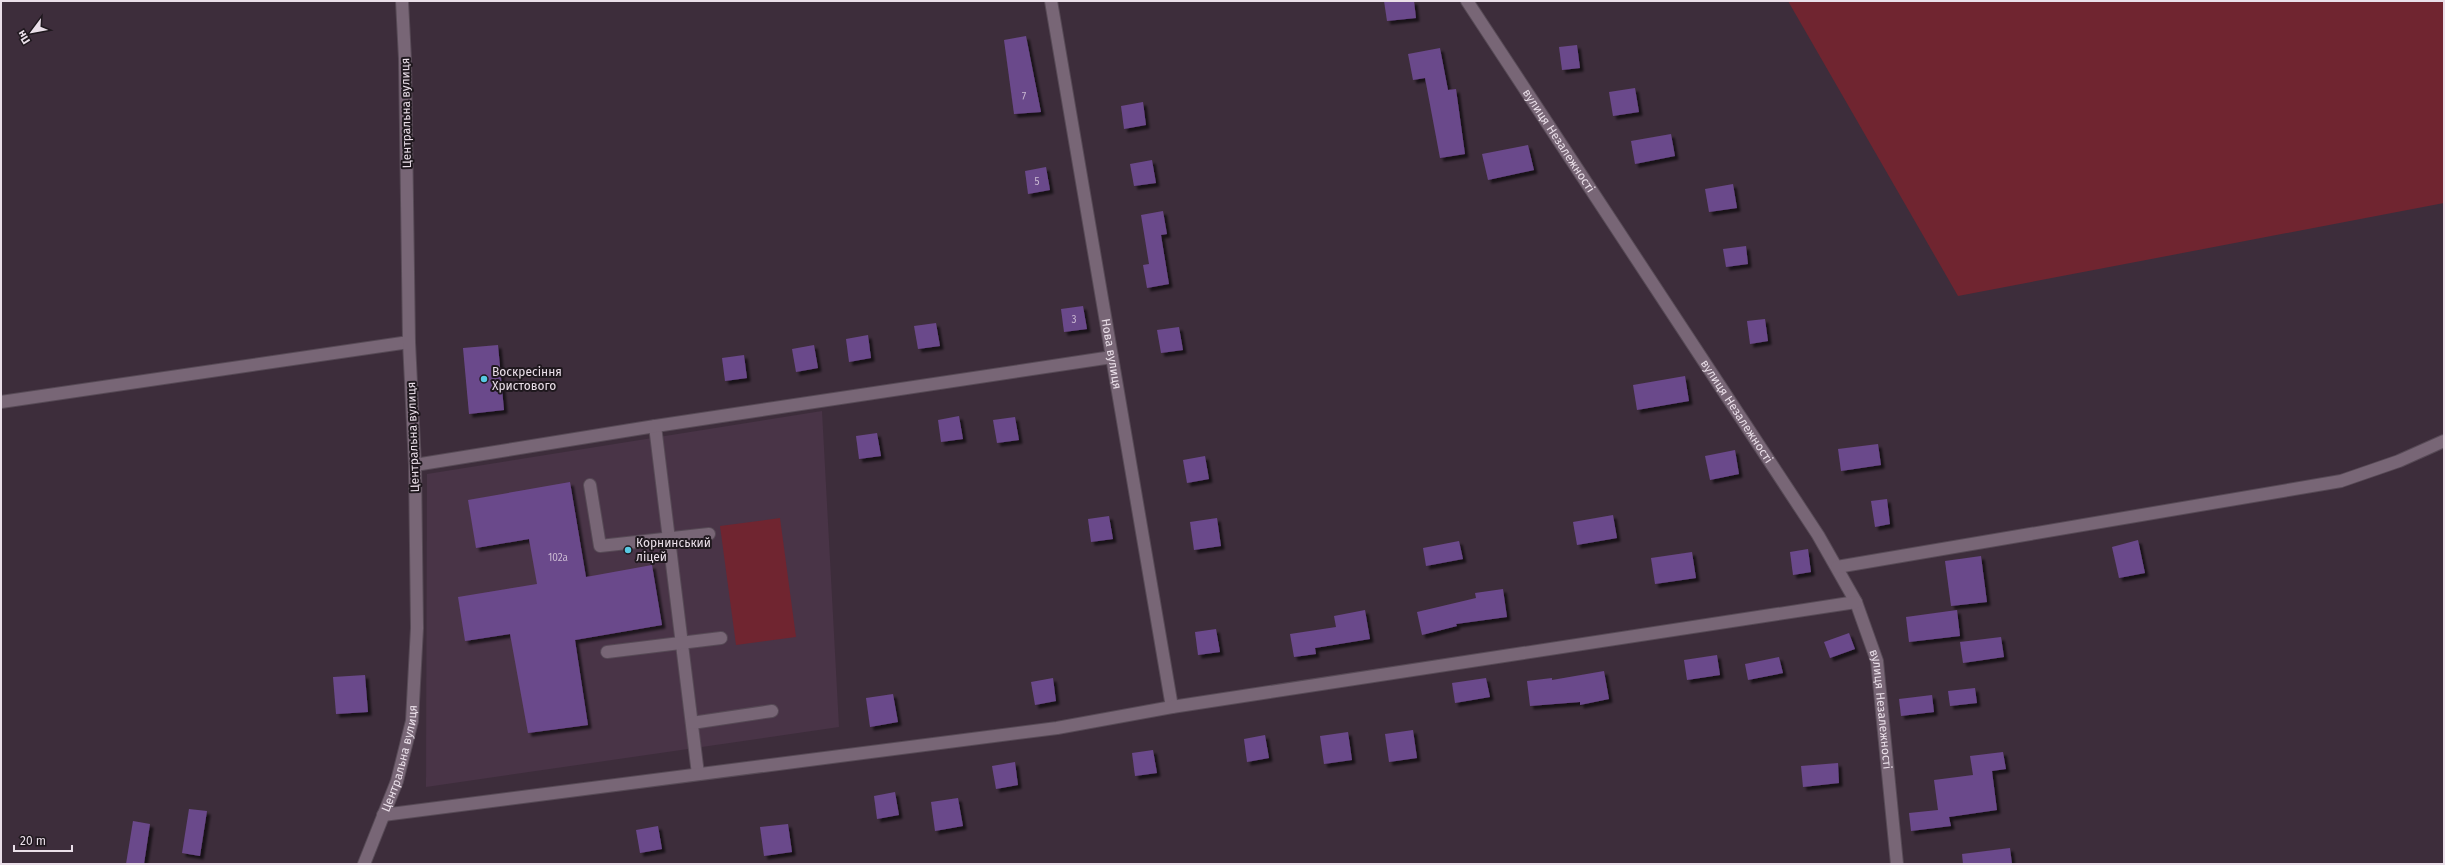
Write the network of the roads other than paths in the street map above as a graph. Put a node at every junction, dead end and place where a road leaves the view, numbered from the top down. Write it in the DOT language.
graph roads {
  1 [pos="402,1"];
  2 [pos="1051,1"];
  3 [pos="1467,1"];
  4 [pos="408,342"];
  5 [pos="1112,357"];
  6 [pos="1,402"];
  7 [pos="655,426"];
  8 [pos="2444,441"];
  9 [pos="415,465"];
  10 [pos="590,485"];
  11 [pos="709,534"];
  12 [pos="669,540"];
  13 [pos="1836,567"];
  14 [pos="1856,602"];
  15 [pos="721,638"];
  16 [pos="682,643"];
  17 [pos="607,652"];
  18 [pos="1172,707"];
  19 [pos="772,711"];
  20 [pos="692,723"];
  21 [pos="698,774"];
  22 [pos="383,815"];
  23 [pos="364,864"];
  24 [pos="1897,864"];
  1 -- 4 [label="street, Центральна вулиця"];
  2 -- 5 [label="street, Нова вулиця"];
  3 -- 13 [label="street, вулиця Незалежності"];
  4 -- 6 [label="street"];
  4 -- 9 [label="street, Центральна вулиця"];
  5 -- 7 [label="street"];
  5 -- 18 [label="street, Нова вулиця"];
  7 -- 9 [label="street"];
  7 -- 12 [label="street"];
  8 -- 13 [label="street"];
  9 -- 22 [label="street, Центральна вулиця"];
  10 -- 12 [label="street"];
  11 -- 12 [label="street"];
  12 -- 16 [label="street"];
  13 -- 14 [label="street, вулиця Незалежності"];
  14 -- 18 [label="street"];
  14 -- 24 [label="street, вулиця Незалежності"];
  15 -- 16 [label="street"];
  16 -- 17 [label="street"];
  16 -- 20 [label="street"];
  18 -- 21 [label="street"];
  19 -- 20 [label="street"];
  20 -- 21 [label="street"];
  21 -- 22 [label="street"];
  22 -- 23 [label="street, Центральна вулиця"];
}
